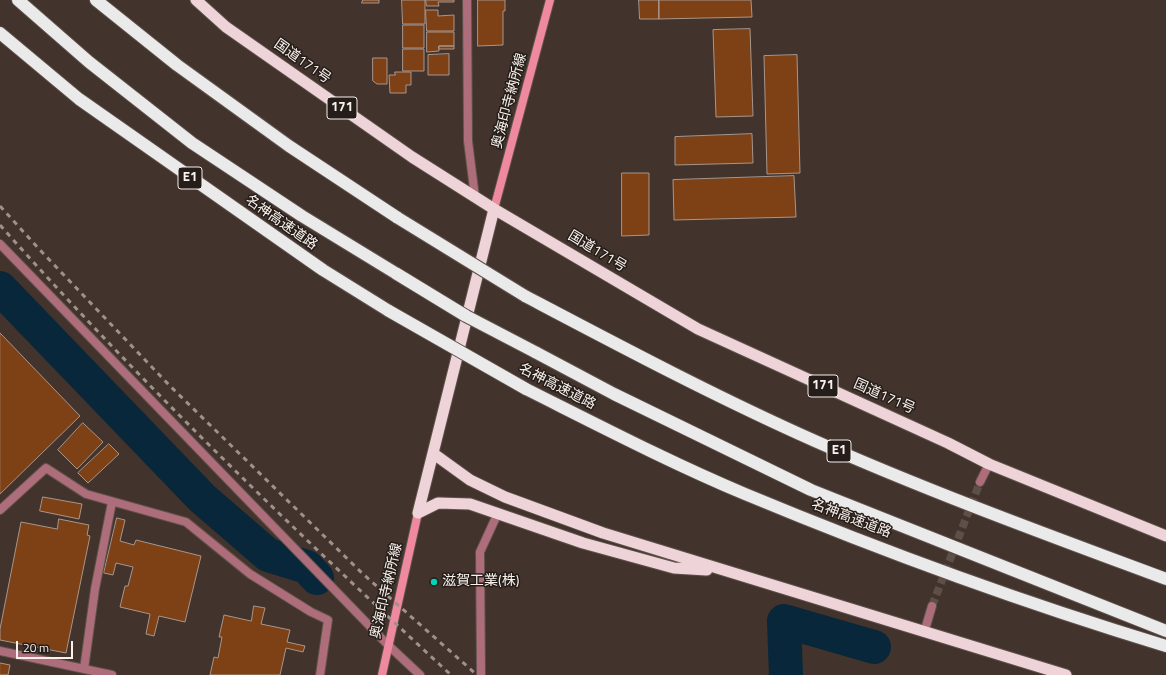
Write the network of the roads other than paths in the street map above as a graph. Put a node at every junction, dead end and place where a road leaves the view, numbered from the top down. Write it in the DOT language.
graph roads {
  1 [pos="18,0"];
  2 [pos="96,0"];
  3 [pos="196,0"];
  4 [pos="467,0"];
  5 [pos="550,0"];
  6 [pos="0,32"];
  7 [pos="475,197"];
  8 [pos="494,209"];
  9 [pos="0,244"];
  10 [pos="434,454"];
  11 [pos="989,464"];
  12 [pos="980,482"];
  13 [pos="112,502"];
  14 [pos="0,510"];
  15 [pos="418,513"];
  16 [pos="498,515"];
  17 [pos="1166,536"];
  18 [pos="723,570"];
  19 [pos="1166,579"];
  20 [pos="932,606"];
  21 [pos="1166,631"];
  22 [pos="924,633"];
  23 [pos="388,645"];
  24 [pos="1166,646"];
  25 [pos="0,651"];
  26 [pos="84,669"];
  27 [pos="112,675"];
  28 [pos="320,675"];
  29 [pos="382,675"];
  30 [pos="420,675"];
  31 [pos="481,675"];
  32 [pos="1066,675"];
  1 -- 21 [label="highway, 名神高速道路 / E1, bridge"];
  2 -- 19 [label="highway, E1, bridge"];
  3 -- 7 [label="highway, 国道171号 / 171"];
  4 -- 7 [label="street"];
  5 -- 8 [label="main road, 奥海印寺納所線"];
  6 -- 24 [label="highway, 名神高速道路 / E1, bridge"];
  7 -- 8 [label="highway, 国道171号 / 171"];
  8 -- 10 [label="highway"];
  8 -- 11 [label="highway, 国道171号 / 171"];
  9 -- 23 [label="street"];
  10 -- 15 [label="highway"];
  10 -- 18 [label="highway"];
  11 -- 12 [label="street"];
  11 -- 17 [label="highway, 国道171号 / 171"];
  13 -- 14 [label="street"];
  13 -- 26 [label="street"];
  13 -- 28 [label="street"];
  15 -- 16 [label="highway"];
  15 -- 23 [label="main road, 奥海印寺納所線"];
  16 -- 18 [label="highway"];
  16 -- 31 [label="street"];
  18 -- 22 [label="highway"];
  20 -- 22 [label="street"];
  22 -- 32 [label="highway"];
  23 -- 29 [label="main road, 奥海印寺納所線"];
  23 -- 30 [label="street"];
  25 -- 26 [label="street"];
  26 -- 27 [label="street"];
}
